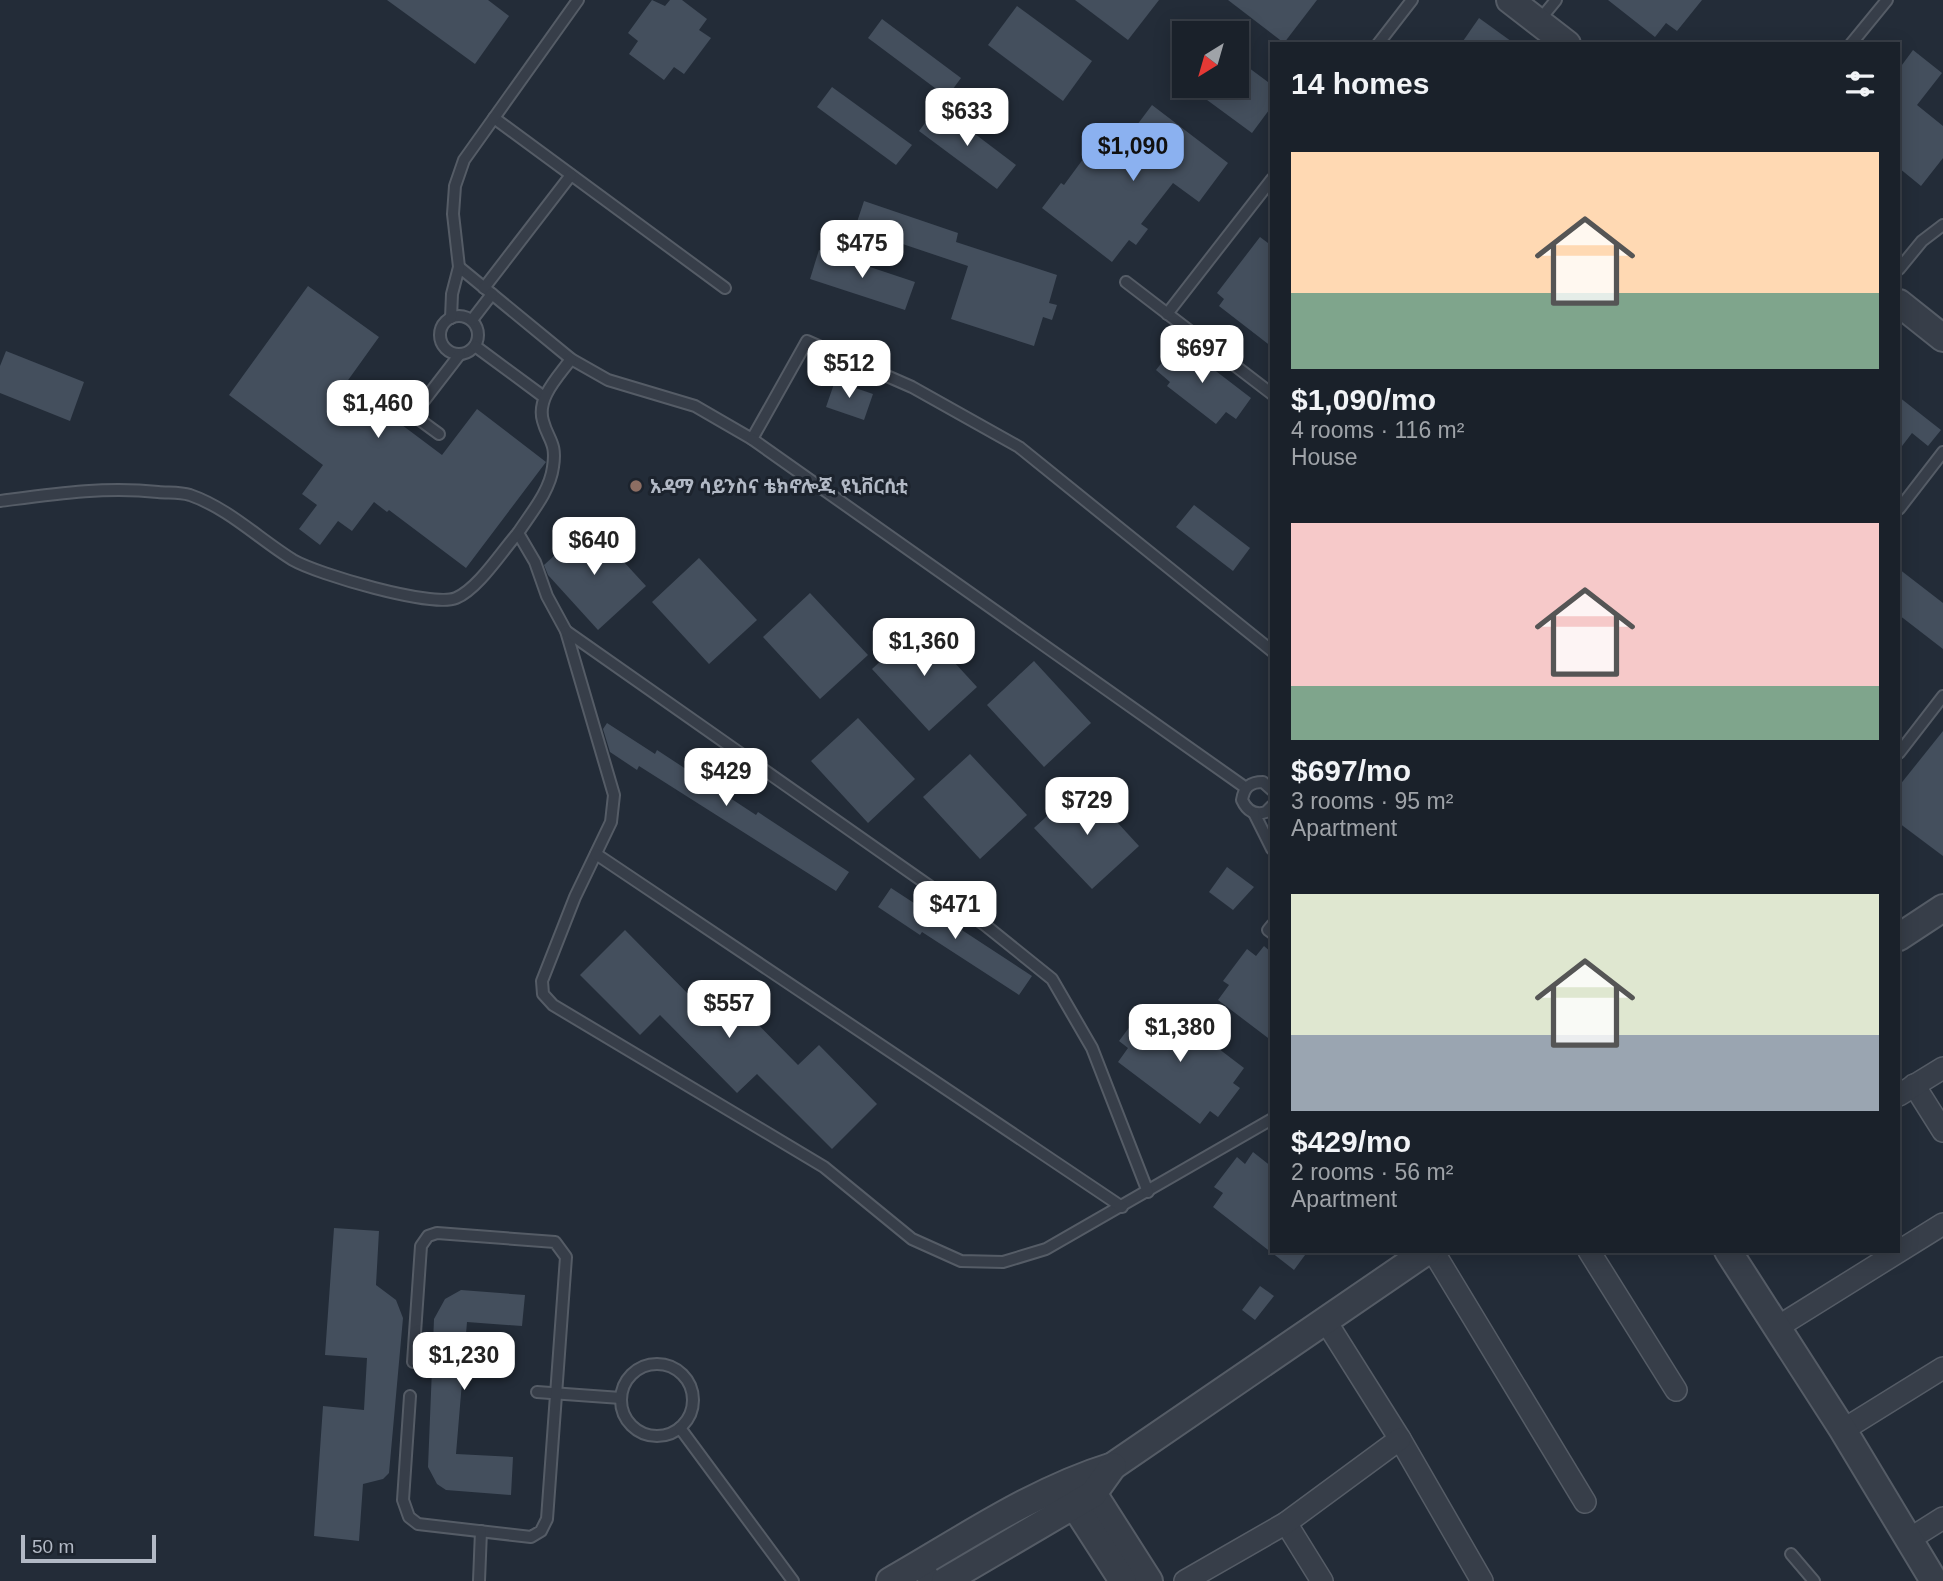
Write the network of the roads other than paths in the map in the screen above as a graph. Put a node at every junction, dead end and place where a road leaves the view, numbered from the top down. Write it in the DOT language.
graph roads {
  1 [pos="578,0"];
  2 [pos="1412,0"];
  3 [pos="1510,0"];
  4 [pos="1556,0"];
  5 [pos="1887,0"];
  6 [pos="1552,36"];
  7 [pos="1380,42"];
  8 [pos="1853,42"];
  9 [pos="494,117"];
  10 [pos="571,175"];
  11 [pos="1270,182"];
  12 [pos="1943,225"];
  13 [pos="459,267"];
  14 [pos="1900,268"];
  15 [pos="1126,282"];
  16 [pos="725,288"];
  17 [pos="488,291"];
  18 [pos="1900,304"];
  19 [pos="1167,314"];
  20 [pos="451,318"];
  21 [pos="472,320"];
  22 [pos="1943,338"];
  23 [pos="475,346"];
  24 [pos="460,354"];
  25 [pos="571,359"];
  26 [pos="1270,392"];
  27 [pos="544,397"];
  28 [pos="439,434"];
  29 [pos="752,439"];
  30 [pos="1943,452"];
  31 [pos="0,501"];
  32 [pos="1900,508"];
  33 [pos="518,533"];
  34 [pos="566,631"];
  35 [pos="1270,649"];
  36 [pos="1943,696"];
  37 [pos="1900,751"];
  38 [pos="1270,785"];
  39 [pos="1246,788"];
  40 [pos="1270,808"];
  41 [pos="1254,813"];
  42 [pos="1270,845"];
  43 [pos="596,854"];
  44 [pos="1943,908"];
  45 [pos="1900,936"];
  46 [pos="1943,1068"];
  47 [pos="1907,1090"];
  48 [pos="1270,1120"];
  49 [pos="1943,1131"];
  50 [pos="1148,1192"];
  51 [pos="1122,1207"];
  52 [pos="1943,1224"];
  53 [pos="1900,1251"];
  54 [pos="1424,1253"];
  55 [pos="1434,1253"];
  56 [pos="1590,1253"];
  57 [pos="1728,1253"];
  58 [pos="1896,1253"];
  59 [pos="1325,1320"];
  60 [pos="1776,1328"];
  61 [pos="413,1362"];
  62 [pos="1943,1368"];
  63 [pos="1676,1390"];
  64 [pos="537,1392"];
  65 [pos="555,1394"];
  66 [pos="410,1396"];
  67 [pos="621,1398"];
  68 [pos="680,1428"];
  69 [pos="1843,1430"];
  70 [pos="1400,1439"];
  71 [pos="1077,1490"];
  72 [pos="1585,1502"];
  73 [pos="1943,1518"];
  74 [pos="1286,1523"];
  75 [pos="481,1531"];
  76 [pos="1908,1540"];
  77 [pos="1791,1554"];
  78 [pos="926,1572"];
  79 [pos="479,1581"];
  80 [pos="793,1581"];
  81 [pos="890,1581"];
  82 [pos="945,1581"];
  83 [pos="1123,1581"];
  84 [pos="1149,1581"];
  85 [pos="1185,1581"];
  86 [pos="1322,1581"];
  87 [pos="1482,1581"];
  88 [pos="1814,1581"];
  89 [pos="1934,1581"];
  1 -- 9 [label="lane"];
  2 -- 7 [label="lane"];
  3 -- 6 [label="street"];
  4 -- 6 [label="lane"];
  5 -- 8 [label="lane"];
  9 -- 10 [label="lane"];
  9 -- 13 [label="lane"];
  10 -- 16 [label="lane"];
  10 -- 17 [label="lane"];
  11 -- 19 [label="lane"];
  12 -- 14 [label="lane"];
  13 -- 17 [label="lane"];
  13 -- 20 [label="lane"];
  15 -- 19 [label="lane"];
  17 -- 21 [label="lane"];
  17 -- 25 [label="lane"];
  18 -- 22 [label="street"];
  19 -- 26 [label="lane"];
  20 -- 21 [label="lane"];
  20 -- 24 [label="lane"];
  21 -- 23 [label="lane"];
  23 -- 24 [label="lane"];
  23 -- 27 [label="lane"];
  24 -- 28 [label="lane"];
  25 -- 27 [label="lane"];
  25 -- 29 [label="lane"];
  27 -- 33 [label="lane"];
  29 -- 35 [label="lane"];
  29 -- 39 [label="lane"];
  30 -- 32 [label="lane"];
  31 -- 33 [label="lane"];
  33 -- 34 [label="lane"];
  34 -- 43 [label="lane"];
  34 -- 50 [label="lane"];
  36 -- 37 [label="lane"];
  38 -- 39 [label="lane"];
  39 -- 41 [label="lane"];
  40 -- 41 [label="lane"];
  41 -- 42 [label="lane"];
  43 -- 51 [label="lane"];
  43 -- 51 [label="lane"];
  44 -- 45 [label="street"];
  46 -- 47 [label="street"];
  47 -- 49 [label="street"];
  48 -- 50 [label="lane"];
  50 -- 51 [label="lane"];
  52 -- 53 [label="street"];
  54 -- 59 [label="street"];
  55 -- 72 [label="street"];
  56 -- 63 [label="street"];
  57 -- 60 [label="street"];
  58 -- 60 [label="street"];
  59 -- 70 [label="street"];
  59 -- 71 [label="street"];
  60 -- 69 [label="street"];
  61 -- 65 [label="lane"];
  62 -- 69 [label="street"];
  64 -- 65 [label="lane"];
  65 -- 67 [label="lane"];
  65 -- 75 [label="lane"];
  66 -- 75 [label="lane"];
  67 -- 68 [label="lane"];
  67 -- 68 [label="lane"];
  68 -- 80 [label="lane"];
  69 -- 76 [label="street"];
  70 -- 74 [label="street"];
  70 -- 87 [label="street"];
  71 -- 78 [label="street"];
  71 -- 82 [label="street"];
  71 -- 83 [label="street"];
  71 -- 84 [label="street"];
  73 -- 76 [label="street"];
  74 -- 85 [label="street"];
  74 -- 86 [label="street"];
  75 -- 79 [label="lane"];
  76 -- 89 [label="street"];
  77 -- 88 [label="lane"];
  78 -- 81 [label="street"];
}
